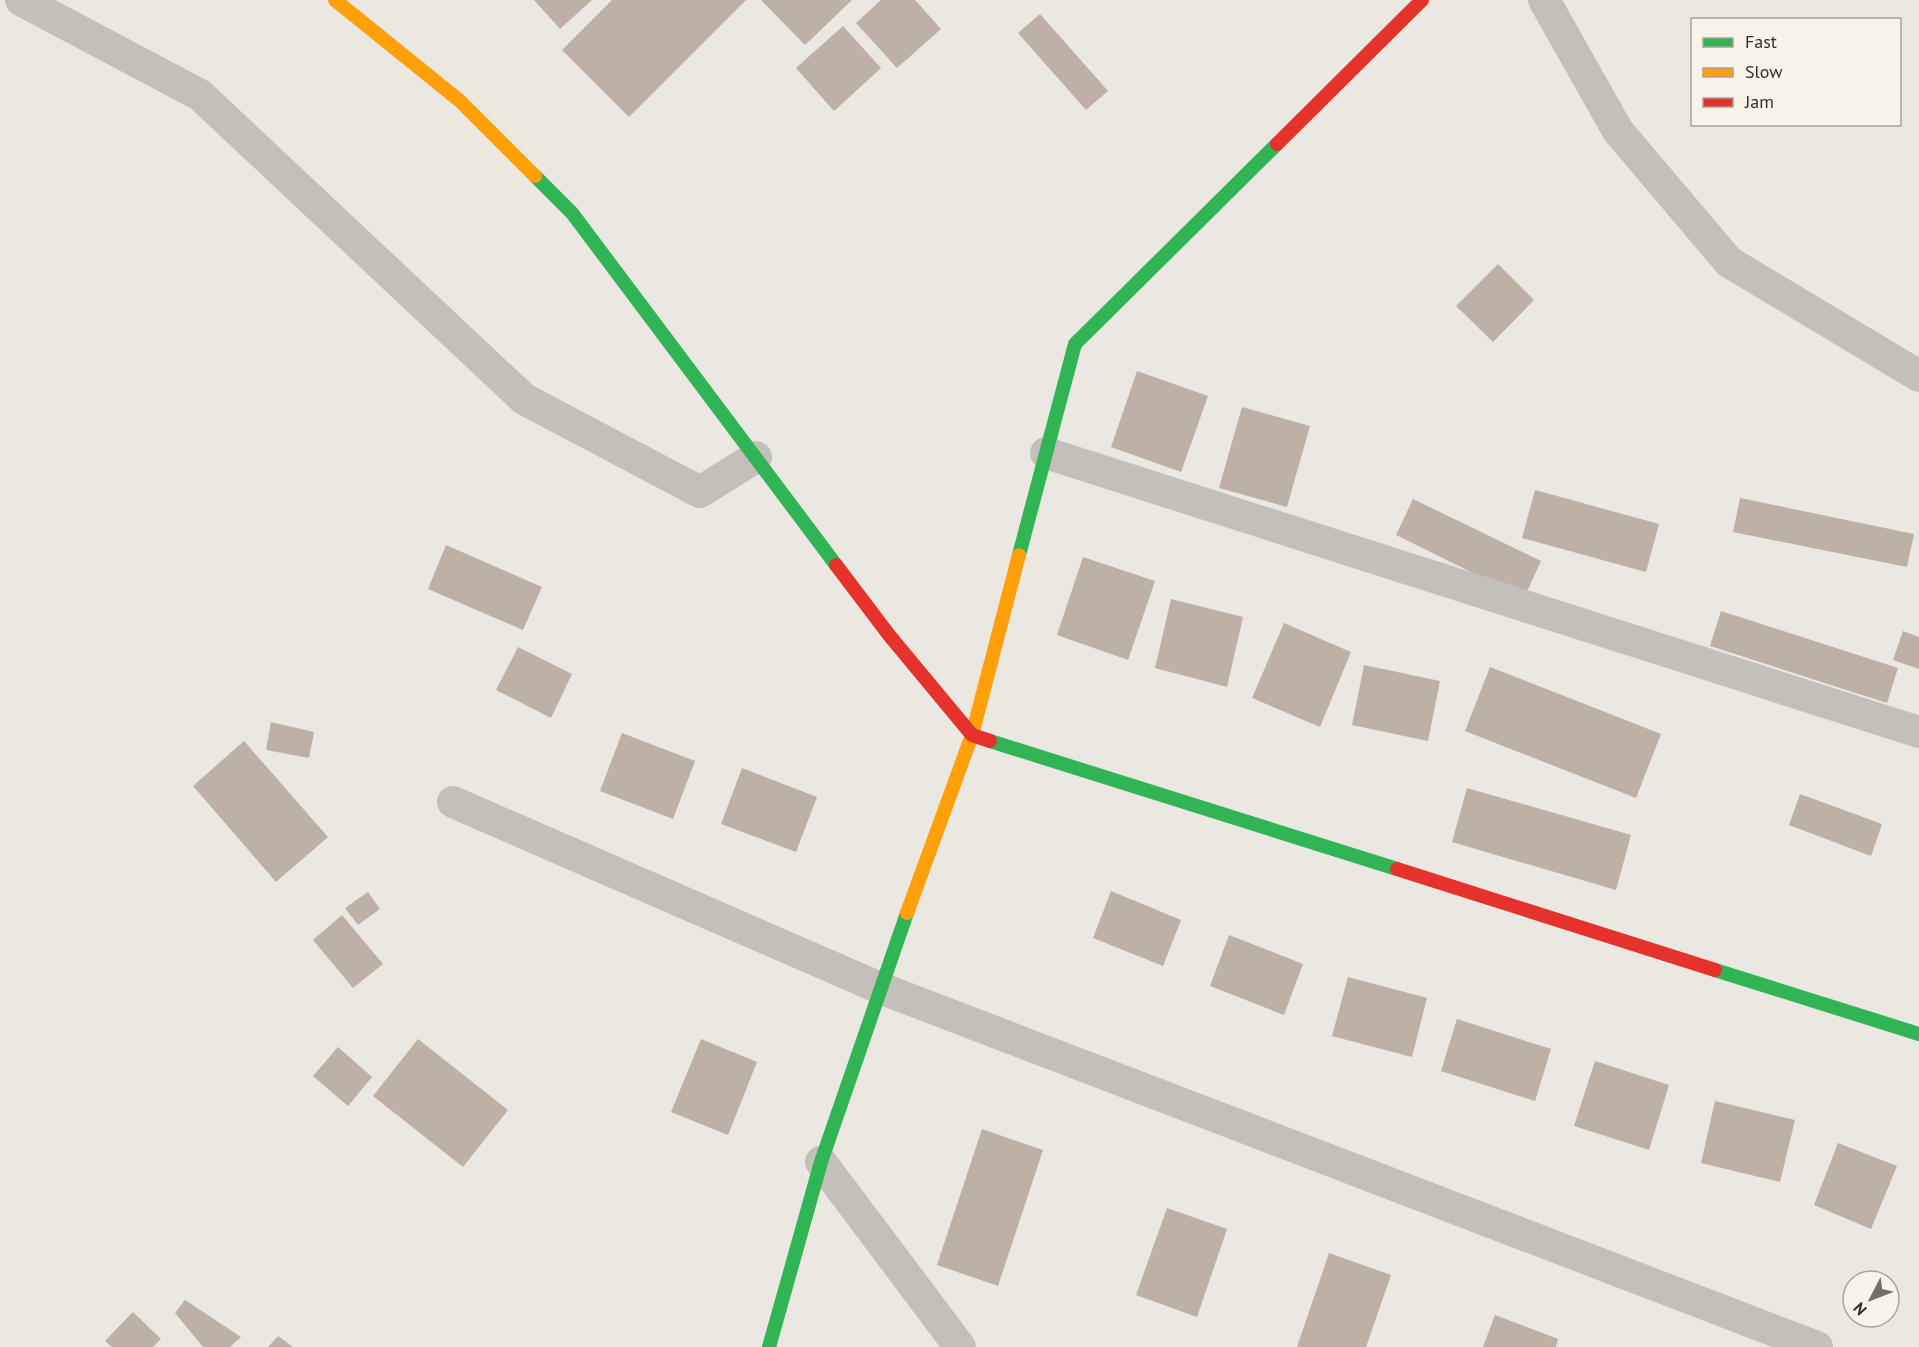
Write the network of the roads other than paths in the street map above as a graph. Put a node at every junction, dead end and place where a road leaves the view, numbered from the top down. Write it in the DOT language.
graph roads {
  1 [pos="21,0"];
  2 [pos="334,0"];
  3 [pos="1422,0"];
  4 [pos="1544,0"];
  5 [pos="1919,376"];
  6 [pos="1046,453"];
  7 [pos="756,457"];
  8 [pos="1919,732"];
  9 [pos="972,735"];
  10 [pos="453,802"];
  11 [pos="880,988"];
  12 [pos="1919,1034"];
  13 [pos="821,1162"];
  14 [pos="769,1347"];
  15 [pos="960,1347"];
  16 [pos="1817,1347"];
  1 -- 7 [label="street"];
  2 -- 7 [label="street"];
  3 -- 6 [label="street"];
  4 -- 5 [label="street"];
  6 -- 8 [label="street"];
  6 -- 9 [label="street"];
  7 -- 9 [label="street"];
  9 -- 11 [label="street"];
  9 -- 12 [label="street"];
  10 -- 11 [label="street"];
  11 -- 13 [label="street"];
  11 -- 16 [label="street"];
  13 -- 14 [label="street"];
  13 -- 15 [label="street"];
}
